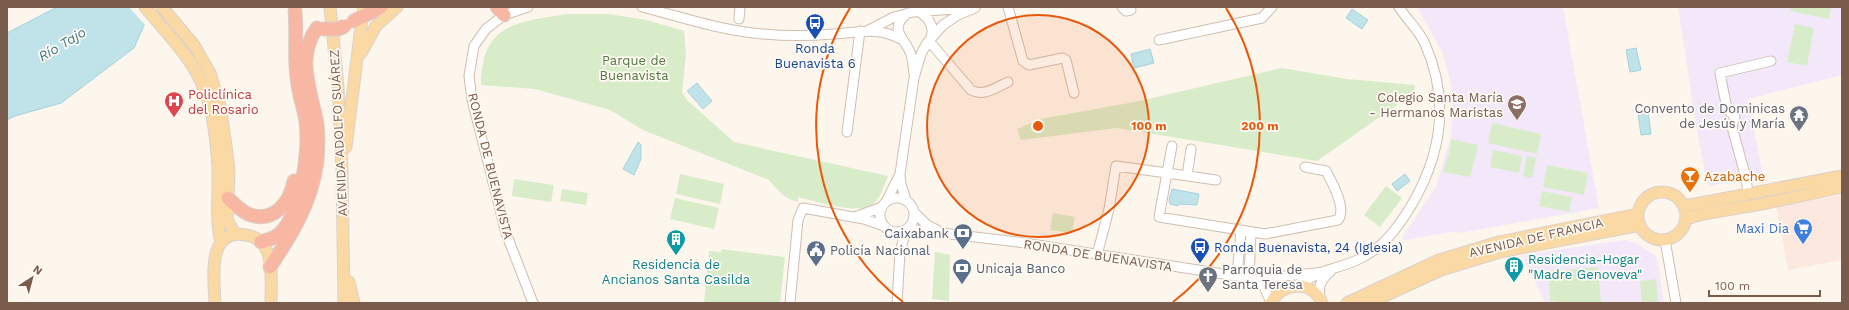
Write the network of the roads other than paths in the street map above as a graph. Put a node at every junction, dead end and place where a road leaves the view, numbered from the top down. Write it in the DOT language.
graph roads {
  1 [pos="145,7"];
  2 [pos="162,7"];
  3 [pos="330,7"];
  4 [pos="381,7"];
  5 [pos="396,7"];
  6 [pos="528,7"];
  7 [pos="642,7"];
  8 [pos="740,7"];
  9 [pos="976,7"];
  10 [pos="1008,7"];
  11 [pos="1122,7"];
  12 [pos="1272,7"];
  13 [pos="1399,7"];
  14 [pos="1407,7"];
  15 [pos="294,9"];
  16 [pos="1131,10"];
  17 [pos="500,11"];
  18 [pos="918,11"];
  19 [pos="908,13"];
  20 [pos="358,16"];
  21 [pos="739,19"];
  22 [pos="1414,26"];
  23 [pos="320,28"];
  24 [pos="864,31"];
  25 [pos="1159,40"];
  26 [pos="902,41"];
  27 [pos="929,41"];
  28 [pos="357,58"];
  29 [pos="1771,61"];
  30 [pos="914,78"];
  31 [pos="1008,82"];
  32 [pos="1074,93"];
  33 [pos="304,110"];
  34 [pos="847,132"];
  35 [pos="1172,146"];
  36 [pos="1191,149"];
  37 [pos="1305,167"];
  38 [pos="342,171"];
  39 [pos="1167,173"];
  40 [pos="900,174"];
  41 [pos="1187,176"];
  42 [pos="1842,176"];
  43 [pos="1216,180"];
  44 [pos="1842,187"];
  45 [pos="1748,194"];
  46 [pos="228,198"];
  47 [pos="906,200"];
  48 [pos="884,204"];
  49 [pos="1685,206"];
  50 [pos="914,213"];
  51 [pos="853,217"];
  52 [pos="1639,220"];
  53 [pos="1686,220"];
  54 [pos="886,228"];
  55 [pos="907,229"];
  56 [pos="939,232"];
  57 [pos="1246,232"];
  58 [pos="235,234"];
  59 [pos="1665,240"];
  60 [pos="261,242"];
  61 [pos="221,243"];
  62 [pos="900,250"];
  63 [pos="1096,255"];
  64 [pos="344,260"];
  65 [pos="270,267"];
  66 [pos="1329,270"];
  67 [pos="1237,276"];
  68 [pos="1257,278"];
  69 [pos="1291,286"];
  70 [pos="1322,301"];
  71 [pos="215,303"];
  72 [pos="271,303"];
  73 [pos="344,303"];
  74 [pos="354,303"];
  75 [pos="533,303"];
  76 [pos="790,303"];
  77 [pos="897,303"];
  78 [pos="1271,303"];
  79 [pos="1347,303"];
  80 [pos="1370,303"];
  81 [pos="1676,303"];
  1 -- 61 [label="main road"];
  2 -- 46 [label="main road"];
  3 -- 38 [label="main road, AVENIDA ADOLFO SUÁREZ"];
  4 -- 20 [label="highway"];
  5 -- 28 [label="main road"];
  6 -- 17 [label="street, RONDA DE BUENAVISTA"];
  7 -- 24 [label="street"];
  8 -- 21 [label="street"];
  9 -- 18 [label="street"];
  9 -- 27 [label="street"];
  10 -- 32 [label="street"];
  11 -- 16 [label="street"];
  12 -- 25 [label="street"];
  13 -- 22 [label="street, RONDA DE BUENAVISTA"];
  14 -- 22 [label="street, RONDA DE BUENAVISTA"];
  15 -- 23 [label="highway"];
  15 -- 33 [label="highway"];
  17 -- 75 [label="street, RONDA DE BUENAVISTA"];
  18 -- 19 [label="street"];
  18 -- 27 [label="street"];
  19 -- 24 [label="street"];
  19 -- 26 [label="street"];
  20 -- 23 [label="highway, bridge"];
  20 -- 28 [label="main road"];
  22 -- 66 [label="street, RONDA DE BUENAVISTA"];
  23 -- 65 [label="highway"];
  24 -- 26 [label="street"];
  24 -- 34 [label="street"];
  26 -- 27 [label="street"];
  26 -- 30 [label="street"];
  27 -- 30 [label="street"];
  27 -- 31 [label="street"];
  28 -- 38 [label="main road"];
  29 -- 45 [label="street"];
  30 -- 40 [label="street"];
  33 -- 46 [label="highway"];
  33 -- 60 [label="highway"];
  35 -- 39 [label="street"];
  36 -- 41 [label="street"];
  37 -- 57 [label="street"];
  38 -- 64 [label="main road, AVENIDA ADOLFO SUÁREZ"];
  39 -- 41 [label="street"];
  39 -- 57 [label="street"];
  39 -- 63 [label="street"];
  40 -- 47 [label="street"];
  40 -- 48 [label="street"];
  41 -- 43 [label="street"];
  42 -- 45 [label="main road"];
  44 -- 53 [label="main road"];
  45 -- 49 [label="main road"];
  46 -- 58 [label="main road"];
  47 -- 48 [label="street"];
  47 -- 50 [label="street"];
  48 -- 51 [label="street"];
  48 -- 54 [label="street"];
  49 -- 52 [label="main road"];
  49 -- 53 [label="main road"];
  50 -- 55 [label="street"];
  50 -- 56 [label="street, RONDA DE BUENAVISTA"];
  51 -- 54 [label="street"];
  51 -- 76 [label="street"];
  52 -- 59 [label="main road"];
  52 -- 79 [label="main road, AVENIDA DE FRANCIA"];
  52 -- 80 [label="main road, AVENIDA DE FRANCIA"];
  53 -- 59 [label="main road"];
  54 -- 55 [label="street"];
  54 -- 62 [label="street"];
  55 -- 56 [label="street, RONDA DE BUENAVISTA"];
  55 -- 62 [label="street"];
  56 -- 63 [label="street, RONDA DE BUENAVISTA"];
  57 -- 67 [label="street"];
  57 -- 68 [label="street"];
  58 -- 60 [label="main road"];
  58 -- 61 [label="main road"];
  59 -- 81 [label="street"];
  60 -- 65 [label="main road"];
  61 -- 71 [label="main road"];
  62 -- 77 [label="street"];
  63 -- 67 [label="street, RONDA DE BUENAVISTA"];
  64 -- 73 [label="main road, AVENIDA ADOLFO SUÁREZ"];
  64 -- 74 [label="main road, AVENIDA ADOLFO SUÁREZ"];
  65 -- 72 [label="main road"];
  66 -- 68 [label="street, RONDA DE BUENAVISTA"];
  66 -- 69 [label="street, RONDA DE BUENAVISTA"];
  66 -- 70 [label="street"];
  67 -- 68 [label="street, RONDA DE BUENAVISTA"];
  68 -- 69 [label="street, RONDA DE BUENAVISTA"];
  68 -- 78 [label="street"];
  69 -- 70 [label="main road"];
  69 -- 78 [label="main road"];
}
